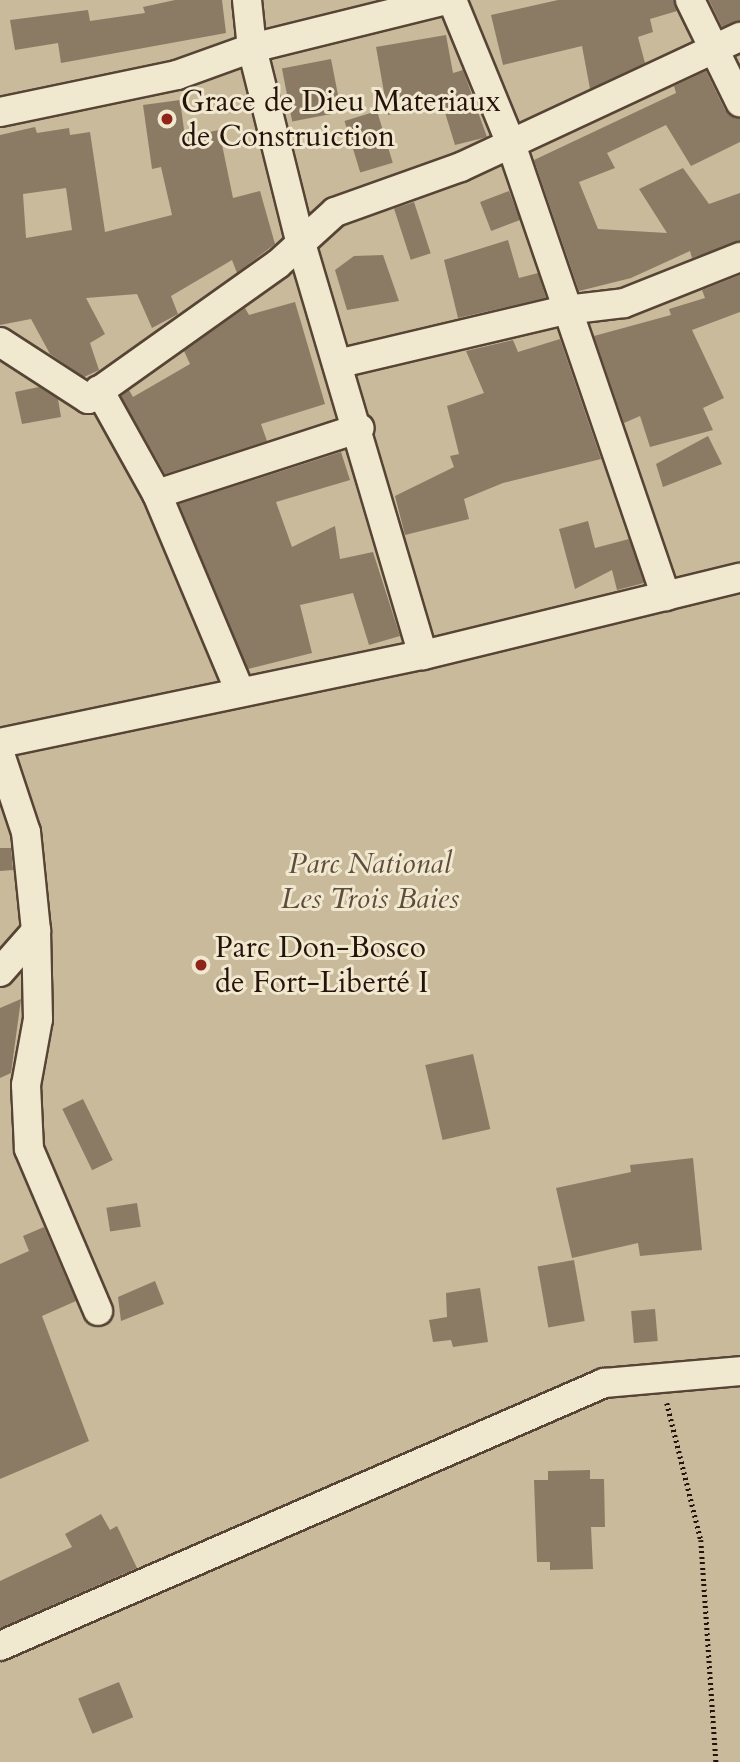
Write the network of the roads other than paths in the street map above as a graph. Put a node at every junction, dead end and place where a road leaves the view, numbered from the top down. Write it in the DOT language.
graph roads {
  1 [pos="247,0"];
  2 [pos="446,0"];
  3 [pos="452,0"];
  4 [pos="690,0"];
  5 [pos="728,42"];
  6 [pos="252,48"];
  7 [pos="740,102"];
  8 [pos="0,112"];
  9 [pos="511,144"];
  10 [pos="300,240"];
  11 [pos="740,257"];
  12 [pos="566,310"];
  13 [pos="0,342"];
  14 [pos="341,363"];
  15 [pos="99,390"];
  16 [pos="360,428"];
  17 [pos="157,494"];
  18 [pos="740,578"];
  19 [pos="666,596"];
  20 [pos="423,655"];
  21 [pos="239,689"];
  22 [pos="0,743"];
  23 [pos="0,754"];
  24 [pos="36,931"];
  25 [pos="0,972"];
  26 [pos="98,1311"];
  27 [pos="740,1371"];
  28 [pos="0,1646"];
  1 -- 6 [label="street"];
  2 -- 6 [label="street"];
  3 -- 9 [label="street"];
  4 -- 5 [label="street"];
  5 -- 7 [label="street"];
  5 -- 9 [label="street"];
  6 -- 8 [label="street"];
  6 -- 10 [label="street"];
  9 -- 10 [label="street"];
  9 -- 12 [label="street"];
  10 -- 14 [label="street"];
  10 -- 15 [label="street"];
  11 -- 12 [label="street"];
  12 -- 14 [label="street"];
  12 -- 19 [label="street"];
  13 -- 15 [label="street"];
  14 -- 16 [label="street"];
  15 -- 17 [label="street"];
  16 -- 17 [label="street"];
  16 -- 20 [label="street"];
  17 -- 21 [label="street"];
  18 -- 19 [label="street"];
  19 -- 20 [label="street"];
  20 -- 21 [label="street"];
  21 -- 22 [label="street"];
  23 -- 24 [label="street"];
  24 -- 25 [label="street"];
  24 -- 26 [label="street"];
  27 -- 28 [label="street"];
}
